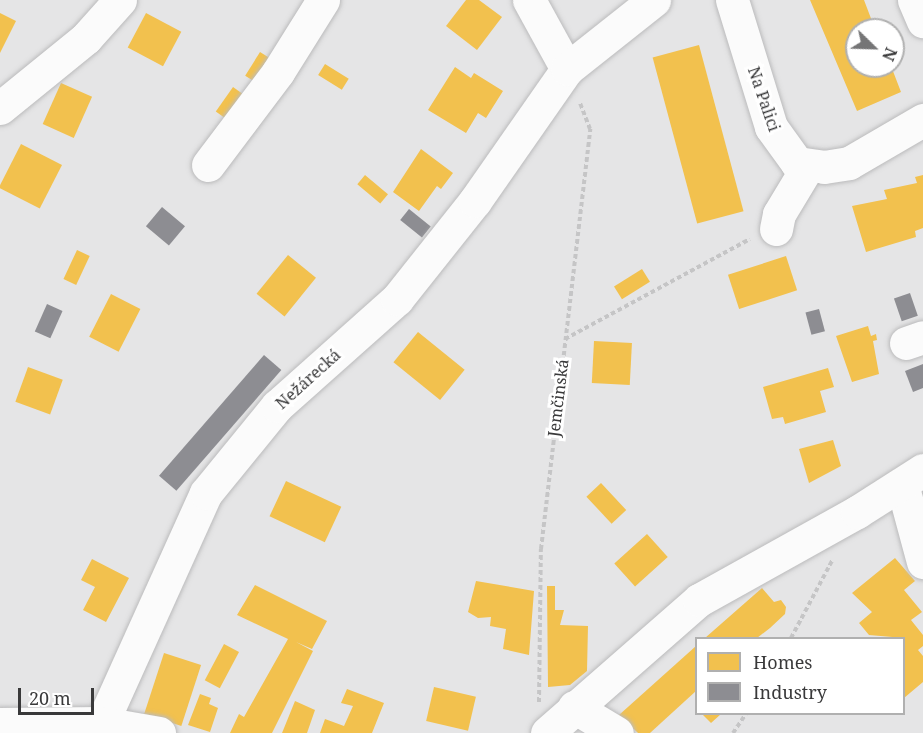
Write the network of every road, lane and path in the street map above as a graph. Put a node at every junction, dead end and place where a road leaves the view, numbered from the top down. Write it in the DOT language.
graph roads {
  1 [pos="120,0"];
  2 [pos="323,0"];
  3 [pos="529,0"];
  4 [pos="654,0"];
  5 [pos="732,0"];
  6 [pos="914,0"];
  7 [pos="923,21"];
  8 [pos="567,69"];
  9 [pos="2,102"];
  10 [pos="923,120"];
  11 [pos="208,165"];
  12 [pos="808,166"];
  13 [pos="777,226"];
  14 [pos="565,339"];
  15 [pos="913,477"];
  16 [pos="845,519"];
  17 [pos="923,562"];
  18 [pos="792,637"];
  19 [pos="574,707"];
  20 [pos="746,715"];
  21 [pos="543,719"];
  22 [pos="102,723"];
  23 [pos="0,724"];
  24 [pos="159,733"];
  25 [pos="617,733"];
  26 [pos="733,733"];
  1 -- 9 [label="street"];
  2 -- 11 [label="street"];
  3 -- 8 [label="street"];
  4 -- 8 [label="street"];
  5 -- 12 [label="street, Na Palici"];
  6 -- 7 [label="street"];
  8 -- 14 [label="path, Jemčinská"];
  8 -- 22 [label="street, Nežárecká"];
  10 -- 12 [label="street"];
  12 -- 13 [label="street"];
  13 -- 14 [label="path"];
  14 -- 21 [label="path, Jemčinská"];
  15 -- 16 [label="street"];
  15 -- 17 [label="street"];
  16 -- 18 [label="path"];
  16 -- 19 [label="street"];
  19 -- 21 [label="street"];
  19 -- 25 [label="street"];
  20 -- 26 [label="path"];
  22 -- 23 [label="street"];
  22 -- 24 [label="street"];
}
